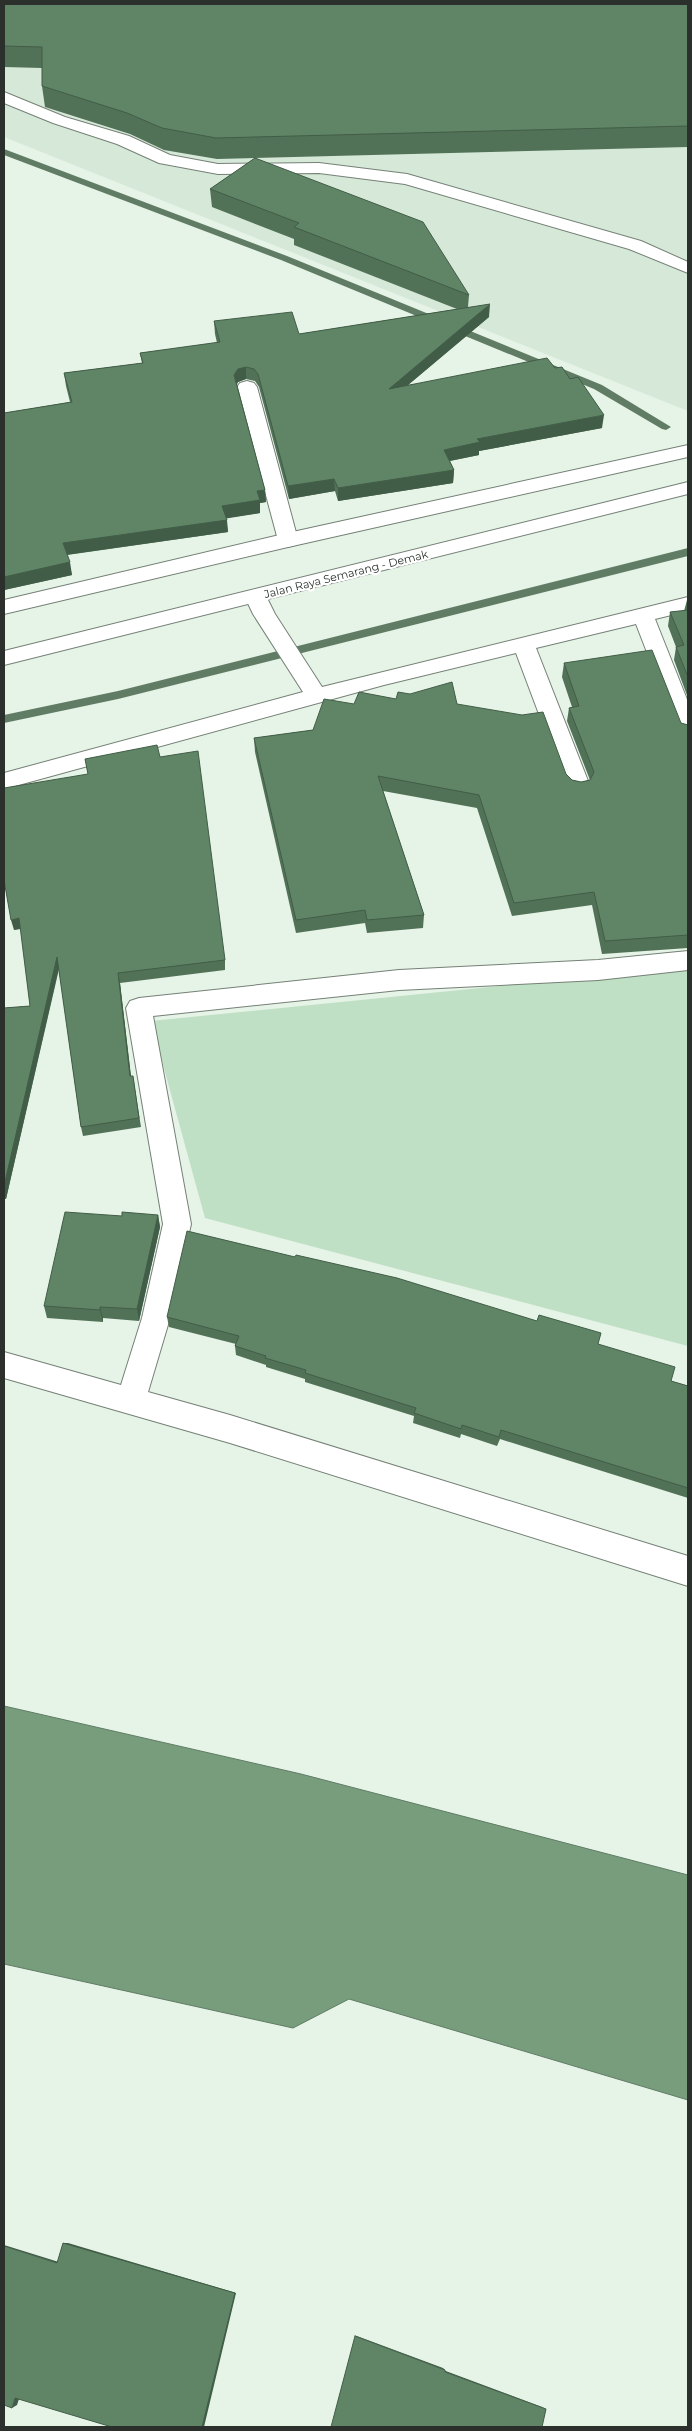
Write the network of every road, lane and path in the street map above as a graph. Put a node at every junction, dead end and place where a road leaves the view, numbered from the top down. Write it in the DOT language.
graph roads {
  1 [pos="4,97"];
  2 [pos="688,268"];
  3 [pos="247,387"];
  4 [pos="688,451"];
  5 [pos="688,488"];
  6 [pos="288,540"];
  7 [pos="688,604"];
  8 [pos="260,606"];
  9 [pos="4,607"];
  10 [pos="643,615"];
  11 [pos="524,645"];
  12 [pos="4,658"];
  13 [pos="312,692"];
  14 [pos="688,730"];
  15 [pos="4,781"];
  16 [pos="578,786"];
  17 [pos="688,960"];
  18 [pos="4,1365"];
  19 [pos="130,1401"];
  20 [pos="688,1571"];
  1 -- 2 [label="main road"];
  3 -- 6 [label="main road"];
  4 -- 6 [label="main road"];
  5 -- 8 [label="main road, Jalan Raya Semarang - Demak"];
  6 -- 9 [label="main road"];
  7 -- 10 [label="main road"];
  8 -- 12 [label="main road, Jalan Raya Semarang - Demak"];
  8 -- 13 [label="main road"];
  10 -- 11 [label="main road"];
  10 -- 14 [label="main road"];
  11 -- 13 [label="main road"];
  11 -- 16 [label="main road"];
  13 -- 15 [label="main road"];
  17 -- 19 [label="main road"];
  18 -- 19 [label="main road"];
  19 -- 20 [label="main road"];
}
